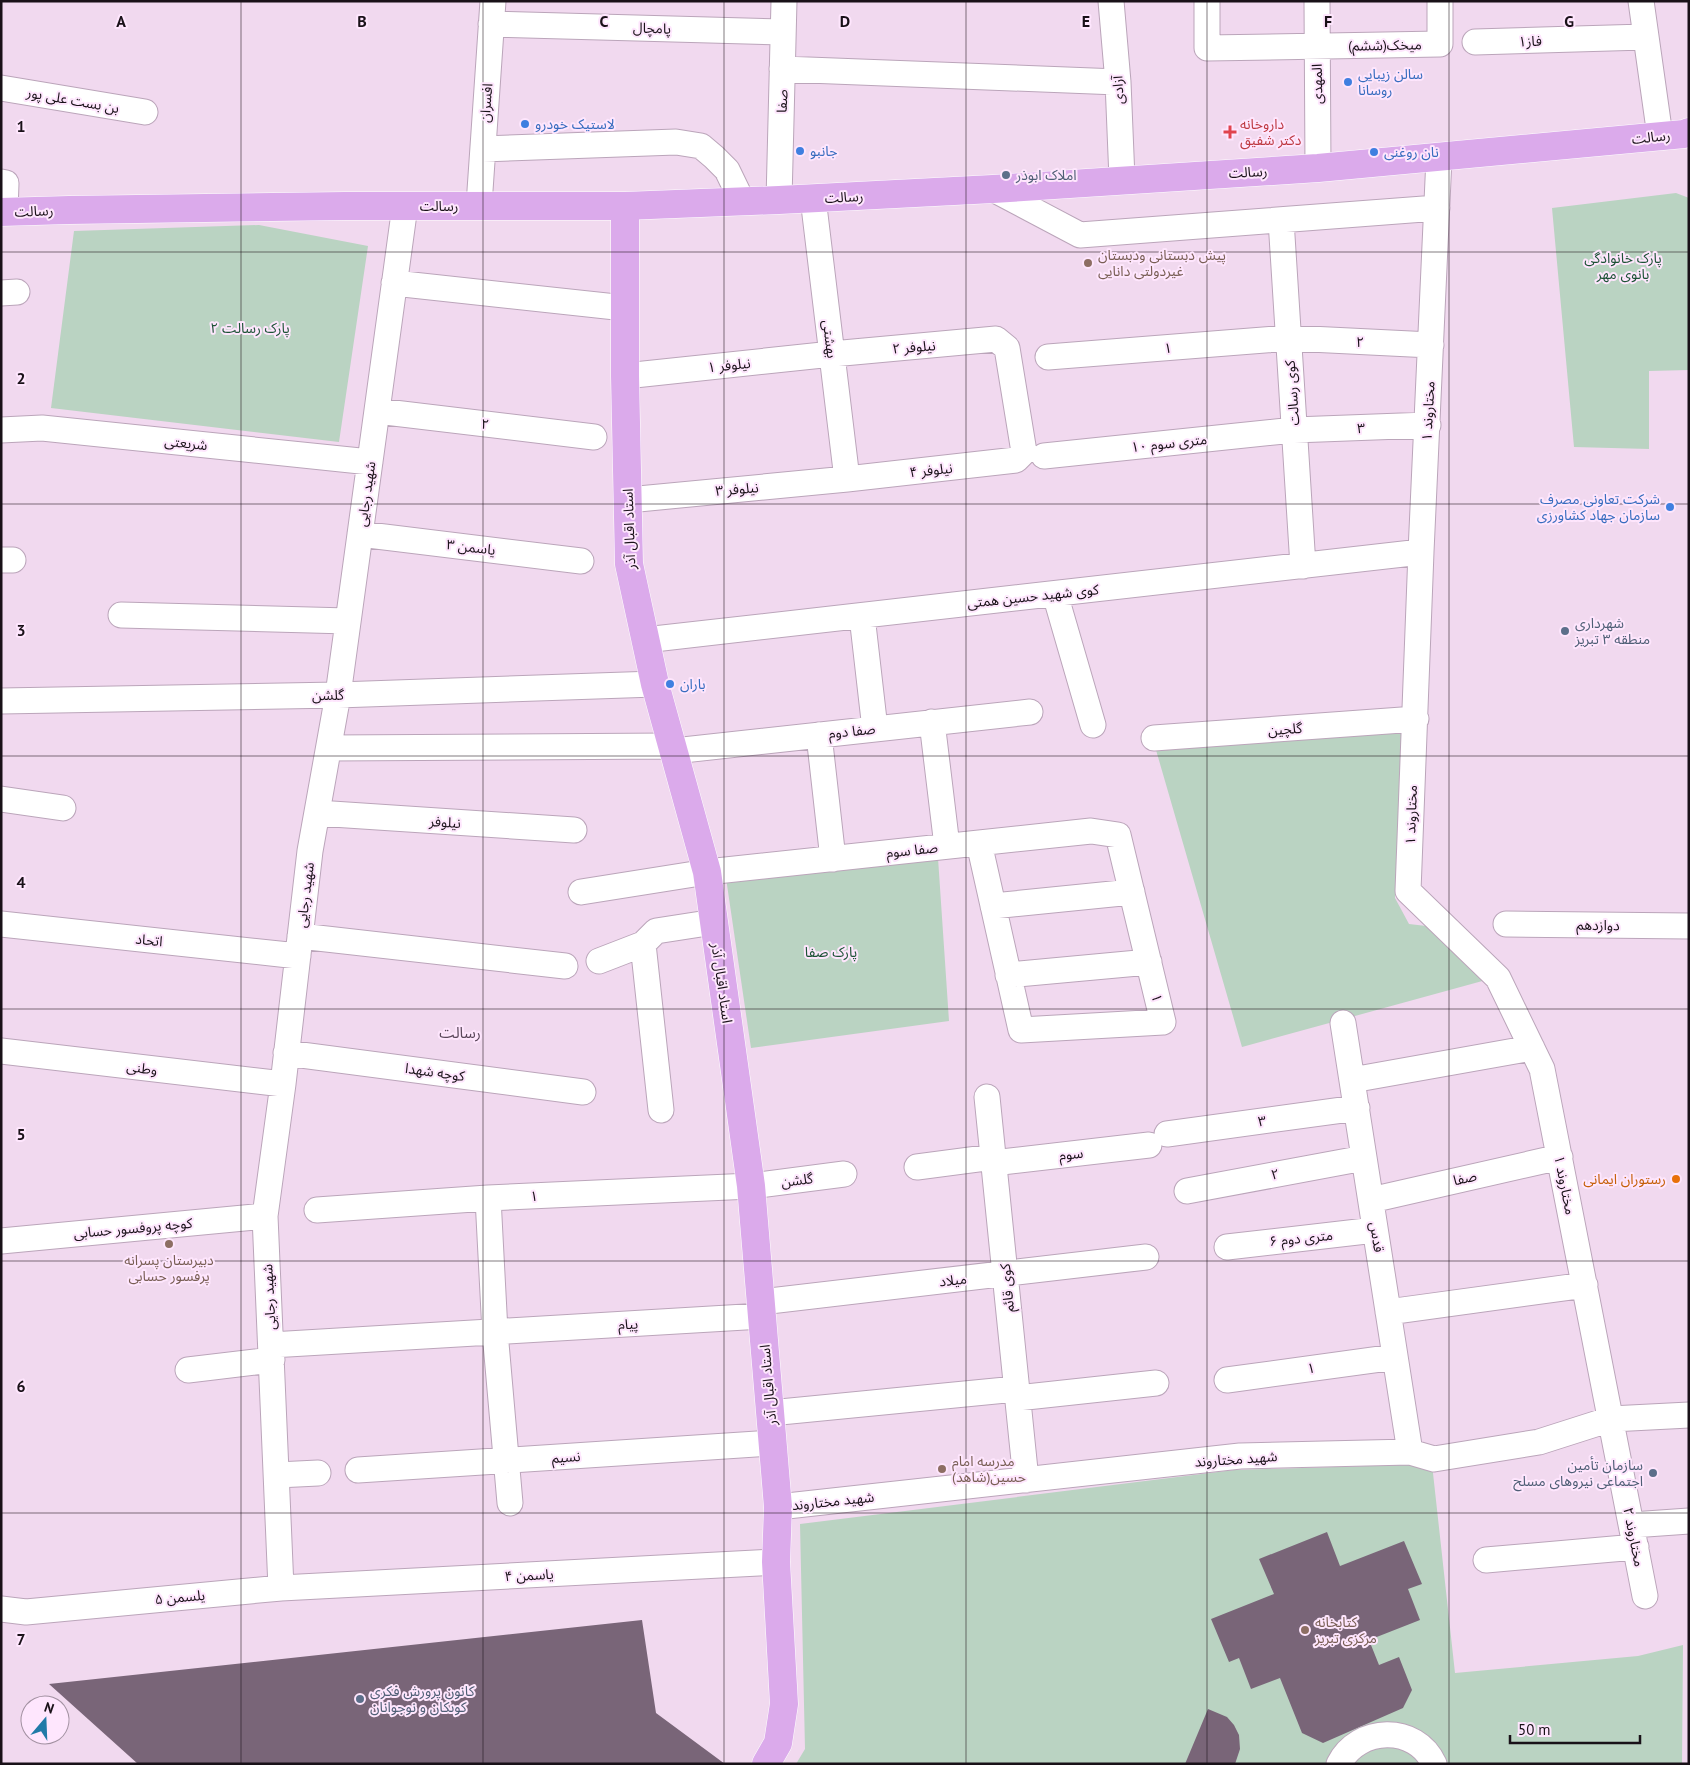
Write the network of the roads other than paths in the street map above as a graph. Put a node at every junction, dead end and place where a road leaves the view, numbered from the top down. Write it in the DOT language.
graph roads {
  1 [pos="784,1"];
  2 [pos="1111,1"];
  3 [pos="1207,1"];
  4 [pos="1316,1"];
  5 [pos="1440,1"];
  6 [pos="1641,1"];
  7 [pos="492,13"];
  8 [pos="784,32"];
  9 [pos="1645,37"];
  10 [pos="1476,42"];
  11 [pos="1317,46"];
  12 [pos="782,69"];
  13 [pos="1118,82"];
  14 [pos="1,88"];
  15 [pos="145,112"];
  16 [pos="1680,134"];
  17 [pos="483,149"];
  18 [pos="1439,158"];
  19 [pos="1318,168"];
  20 [pos="1122,179"];
  21 [pos="1,182"];
  22 [pos="993,189"];
  23 [pos="812,198"];
  24 [pos="779,200"];
  25 [pos="742,201"];
  26 [pos="479,205"];
  27 [pos="405,206"];
  28 [pos="625,206"];
  29 [pos="1437,208"];
  30 [pos="3,212"];
  31 [pos="1281,220"];
  32 [pos="394,283"];
  33 [pos="625,308"];
  34 [pos="1289,338"];
  35 [pos="1431,345"];
  36 [pos="832,354"];
  37 [pos="1048,357"];
  38 [pos="625,376"];
  39 [pos="377,411"];
  40 [pos="1428,425"];
  41 [pos="1,430"];
  42 [pos="1294,430"];
  43 [pos="594,437"];
  44 [pos="1044,456"];
  45 [pos="1016,460"];
  46 [pos="370,462"];
  47 [pos="847,479"];
  48 [pos="628,500"];
  49 [pos="360,534"];
  50 [pos="1421,552"];
  51 [pos="581,561"];
  52 [pos="1303,566"];
  53 [pos="1055,594"];
  54 [pos="121,615"];
  55 [pos="862,616"];
  56 [pos="348,621"];
  57 [pos="645,640"];
  58 [pos="655,684"];
  59 [pos="338,695"];
  60 [pos="1,701"];
  61 [pos="1030,712"];
  62 [pos="1416,719"];
  63 [pos="932,722"];
  64 [pos="1093,725"];
  65 [pos="875,729"];
  66 [pos="819,735"];
  67 [pos="1154,738"];
  68 [pos="329,748"];
  69 [pos="673,748"];
  70 [pos="1,799"];
  71 [pos="62,808"];
  72 [pos="317,813"];
  73 [pos="574,830"];
  74 [pos="1118,835"];
  75 [pos="979,843"];
  76 [pos="947,846"];
  77 [pos="833,859"];
  78 [pos="707,872"];
  79 [pos="581,892"];
  80 [pos="1132,892"];
  81 [pos="993,906"];
  82 [pos="714,922"];
  83 [pos="1,924"];
  84 [pos="1506,924"];
  85 [pos="1689,926"];
  86 [pos="643,944"];
  87 [pos="299,946"];
  88 [pos="599,961"];
  89 [pos="1149,962"];
  90 [pos="565,966"];
  91 [pos="1008,975"];
  92 [pos="1343,1023"];
  93 [pos="1532,1048"];
  94 [pos="1,1051"];
  95 [pos="286,1053"];
  96 [pos="1352,1080"];
  97 [pos="283,1084"];
  98 [pos="583,1092"];
  99 [pos="986,1097"];
  100 [pos="1357,1108"];
  101 [pos="661,1110"];
  102 [pos="1158,1140"];
  103 [pos="1560,1157"];
  104 [pos="1364,1158"];
  105 [pos="993,1160"];
  106 [pos="917,1167"];
  107 [pos="844,1174"];
  108 [pos="751,1186"];
  109 [pos="1187,1191"];
  110 [pos="488,1198"];
  111 [pos="1371,1200"];
  112 [pos="317,1210"];
  113 [pos="265,1216"];
  114 [pos="1376,1230"];
  115 [pos="1,1241"];
  116 [pos="1227,1247"];
  117 [pos="1146,1257"];
  118 [pos="1006,1274"];
  119 [pos="1585,1285"];
  120 [pos="761,1309"];
  121 [pos="1388,1312"];
  122 [pos="495,1332"];
  123 [pos="272,1352"];
  124 [pos="1395,1356"];
  125 [pos="188,1370"];
  126 [pos="1227,1380"];
  127 [pos="1156,1383"];
  128 [pos="1017,1393"];
  129 [pos="770,1413"];
  130 [pos="1689,1415"];
  131 [pos="1611,1419"];
  132 [pos="773,1444"];
  133 [pos="1410,1452"];
  134 [pos="506,1460"];
  135 [pos="358,1470"];
  136 [pos="318,1474"];
  137 [pos="277,1475"];
  138 [pos="1026,1480"];
  139 [pos="510,1503"];
  140 [pos="778,1507"];
  141 [pos="1689,1521"];
  142 [pos="1634,1536"];
  143 [pos="1486,1560"];
  144 [pos="776,1562"];
  145 [pos="281,1588"];
  146 [pos="1645,1596"];
  147 [pos="1,1609"];
  148 [pos="766,1764"];
  149 [pos="1339,1764"];
  150 [pos="1434,1764"];
  1 -- 8 [label="street, صفا"];
  2 -- 13 [label="street, آزادی"];
  3 -- 11 [label="street"];
  4 -- 11 [label="street, المهدی"];
  5 -- 11 [label="street, میخک(ششم)"];
  6 -- 9 [label="street"];
  7 -- 8 [label="street, پامچال"];
  7 -- 17 [label="street, افسران"];
  8 -- 12 [label="street, صفا"];
  9 -- 10 [label="street, فاز۱"];
  9 -- 16 [label="street"];
  11 -- 19 [label="street, المهدی"];
  12 -- 13 [label="street"];
  12 -- 24 [label="street, صفا"];
  13 -- 20 [label="street, آزادی"];
  14 -- 15 [label="street, بن بست علی پور"];
  16 -- 18 [label="main road, رسالت"];
  17 -- 25 [label="street"];
  17 -- 26 [label="street, افسران"];
  18 -- 19 [label="main road, رسالت"];
  18 -- 29 [label="street, مختاروند ۱"];
  19 -- 20 [label="main road, رسالت"];
  20 -- 22 [label="main road, رسالت"];
  21 -- 30 [label="street"];
  22 -- 23 [label="main road, رسالت"];
  22 -- 31 [label="street"];
  23 -- 24 [label="main road, رسالت"];
  23 -- 36 [label="street, بهشتی"];
  24 -- 25 [label="main road, رسالت"];
  25 -- 28 [label="main road, رسالت"];
  26 -- 27 [label="main road, رسالت"];
  26 -- 28 [label="main road, رسالت"];
  27 -- 30 [label="main road, رسالت"];
  27 -- 32 [label="street, شهید رجایی"];
  28 -- 33 [label="main road, استاد اقبال آذر"];
  29 -- 31 [label="street"];
  29 -- 35 [label="street, مختاروند ۱"];
  31 -- 34 [label="street, کوی رسالت"];
  32 -- 33 [label="street"];
  32 -- 39 [label="street, شهید رجایی"];
  33 -- 38 [label="main road, استاد اقبال آذر"];
  34 -- 35 [label="street, ۲"];
  34 -- 37 [label="street, ۱"];
  34 -- 42 [label="street, کوی رسالت"];
  35 -- 40 [label="street, مختاروند ۱"];
  36 -- 38 [label="street, نیلوفر ۱"];
  36 -- 45 [label="street, نیلوفر ۲"];
  36 -- 47 [label="street, بهشتی"];
  38 -- 48 [label="main road, استاد اقبال آذر"];
  39 -- 43 [label="street, ۲"];
  39 -- 46 [label="street, شهید رجایی"];
  40 -- 42 [label="street, ۳"];
  40 -- 50 [label="street, مختاروند ۱"];
  41 -- 46 [label="street, شریعتی"];
  42 -- 44 [label="street, ۱۰ متری سوم"];
  42 -- 52 [label="street, کوی رسالت"];
  45 -- 47 [label="street, نیلوفر ۴"];
  46 -- 49 [label="street, شهید رجایی"];
  47 -- 48 [label="street, نیلوفر ۳"];
  48 -- 57 [label="main road, استاد اقبال آذر"];
  49 -- 51 [label="street, یاسمن ۳"];
  49 -- 56 [label="street, شهید رجایی"];
  50 -- 52 [label="street, کوی شهید حسین همتی"];
  50 -- 62 [label="street, مختاروند ۱"];
  52 -- 53 [label="street, کوی شهید حسین همتی"];
  53 -- 55 [label="street, کوی شهید حسین همتی"];
  53 -- 64 [label="street"];
  54 -- 56 [label="street"];
  55 -- 57 [label="street, کوی شهید حسین همتی"];
  55 -- 65 [label="street"];
  56 -- 59 [label="street, شهید رجایی"];
  57 -- 58 [label="main road, استاد اقبال آذر"];
  58 -- 59 [label="street, گلشن"];
  58 -- 69 [label="main road, استاد اقبال آذر"];
  59 -- 60 [label="street, گلشن"];
  59 -- 68 [label="street, شهید رجایی"];
  61 -- 63 [label="street, صفا دوم"];
  62 -- 67 [label="street, گلچین"];
  62 -- 93 [label="street, مختاروند ۱"];
  63 -- 65 [label="street, صفا دوم"];
  63 -- 76 [label="street"];
  65 -- 66 [label="street, صفا دوم"];
  66 -- 69 [label="street, صفا دوم"];
  66 -- 77 [label="street"];
  68 -- 69 [label="street, صفا دوم"];
  68 -- 72 [label="street, شهید رجایی"];
  69 -- 78 [label="main road, استاد اقبال آذر"];
  70 -- 71 [label="street"];
  72 -- 73 [label="street, نیلوفر"];
  72 -- 87 [label="street, شهید رجایی"];
  74 -- 75 [label="street, صفا سوم"];
  74 -- 80 [label="street, ۱"];
  75 -- 76 [label="street, صفا سوم"];
  75 -- 81 [label="street"];
  76 -- 77 [label="street, صفا سوم"];
  77 -- 78 [label="street, صفا سوم"];
  78 -- 79 [label="street, صفا سوم"];
  78 -- 82 [label="main road, استاد اقبال آذر"];
  80 -- 81 [label="street"];
  80 -- 89 [label="street, ۱"];
  81 -- 91 [label="street"];
  82 -- 86 [label="street"];
  82 -- 108 [label="main road, استاد اقبال آذر"];
  83 -- 87 [label="street, اتحاد"];
  84 -- 85 [label="street, دوازدهم"];
  86 -- 88 [label="street"];
  86 -- 101 [label="street"];
  87 -- 90 [label="street, اتحاد"];
  87 -- 95 [label="street, شهید رجایی"];
  89 -- 91 [label="street"];
  89 -- 91 [label="street, ۱"];
  92 -- 96 [label="street, قدس"];
  93 -- 96 [label="street"];
  93 -- 103 [label="street, مختاروند ۱"];
  94 -- 97 [label="street, وطنی"];
  95 -- 97 [label="street, شهید رجایی"];
  95 -- 98 [label="street, کوچه شهدا"];
  96 -- 100 [label="street, قدس"];
  97 -- 113 [label="street, شهید رجایی"];
  99 -- 105 [label="street, کوی قائم"];
  100 -- 102 [label="street, ۳"];
  100 -- 104 [label="street, قدس"];
  102 -- 105 [label="street, سوم"];
  103 -- 111 [label="street, صفا"];
  103 -- 119 [label="street, مختاروند ۱"];
  104 -- 109 [label="street, ۲"];
  104 -- 111 [label="street, قدس"];
  105 -- 106 [label="street"];
  105 -- 118 [label="street, کوی قائم"];
  107 -- 108 [label="street, گلشن"];
  108 -- 110 [label="street, ۱"];
  108 -- 120 [label="main road, استاد اقبال آذر"];
  110 -- 112 [label="street, ۱"];
  110 -- 122 [label="street"];
  111 -- 114 [label="street, قدس"];
  113 -- 115 [label="street, کوچه پروفسور حسابی"];
  113 -- 123 [label="street, شهید رجایی"];
  114 -- 116 [label="street, ۶ متری دوم"];
  114 -- 121 [label="street, قدس"];
  117 -- 118 [label="street, میلاد"];
  118 -- 120 [label="street, میلاد"];
  118 -- 128 [label="street, کوی قائم"];
  119 -- 121 [label="street"];
  119 -- 131 [label="street, مختاروند ۱"];
  120 -- 122 [label="street, پیام"];
  120 -- 129 [label="main road, استاد اقبال آذر"];
  121 -- 124 [label="street, قدس"];
  122 -- 123 [label="street, پیام"];
  122 -- 134 [label="street"];
  123 -- 125 [label="street, پیام"];
  123 -- 137 [label="street, شهید رجایی"];
  124 -- 126 [label="street, ۱"];
  124 -- 133 [label="street, قدس"];
  127 -- 128 [label="street"];
  128 -- 129 [label="street"];
  128 -- 138 [label="street, کوی قائم"];
  129 -- 132 [label="main road, استاد اقبال آذر"];
  130 -- 131 [label="street, شهید مختاروند"];
  131 -- 133 [label="street, شهید مختاروند"];
  131 -- 142 [label="street, مختاروند ۲"];
  132 -- 134 [label="street, نسیم"];
  132 -- 140 [label="main road, استاد اقبال آذر"];
  133 -- 138 [label="street, شهید مختاروند"];
  134 -- 135 [label="street, نسیم"];
  134 -- 139 [label="street"];
  136 -- 137 [label="street"];
  137 -- 145 [label="street, شهید رجایی"];
  138 -- 140 [label="street, شهید مختاروند"];
  140 -- 144 [label="main road, استاد اقبال آذر"];
  141 -- 142 [label="street"];
  142 -- 143 [label="street"];
  142 -- 146 [label="street, مختاروند ۲"];
  144 -- 145 [label="street, یاسمن ۴"];
  144 -- 148 [label="main road, استاد اقبال آذر"];
  145 -- 147 [label="street, یلسمن ۵"];
  149 -- 150 [label="street"];
}
